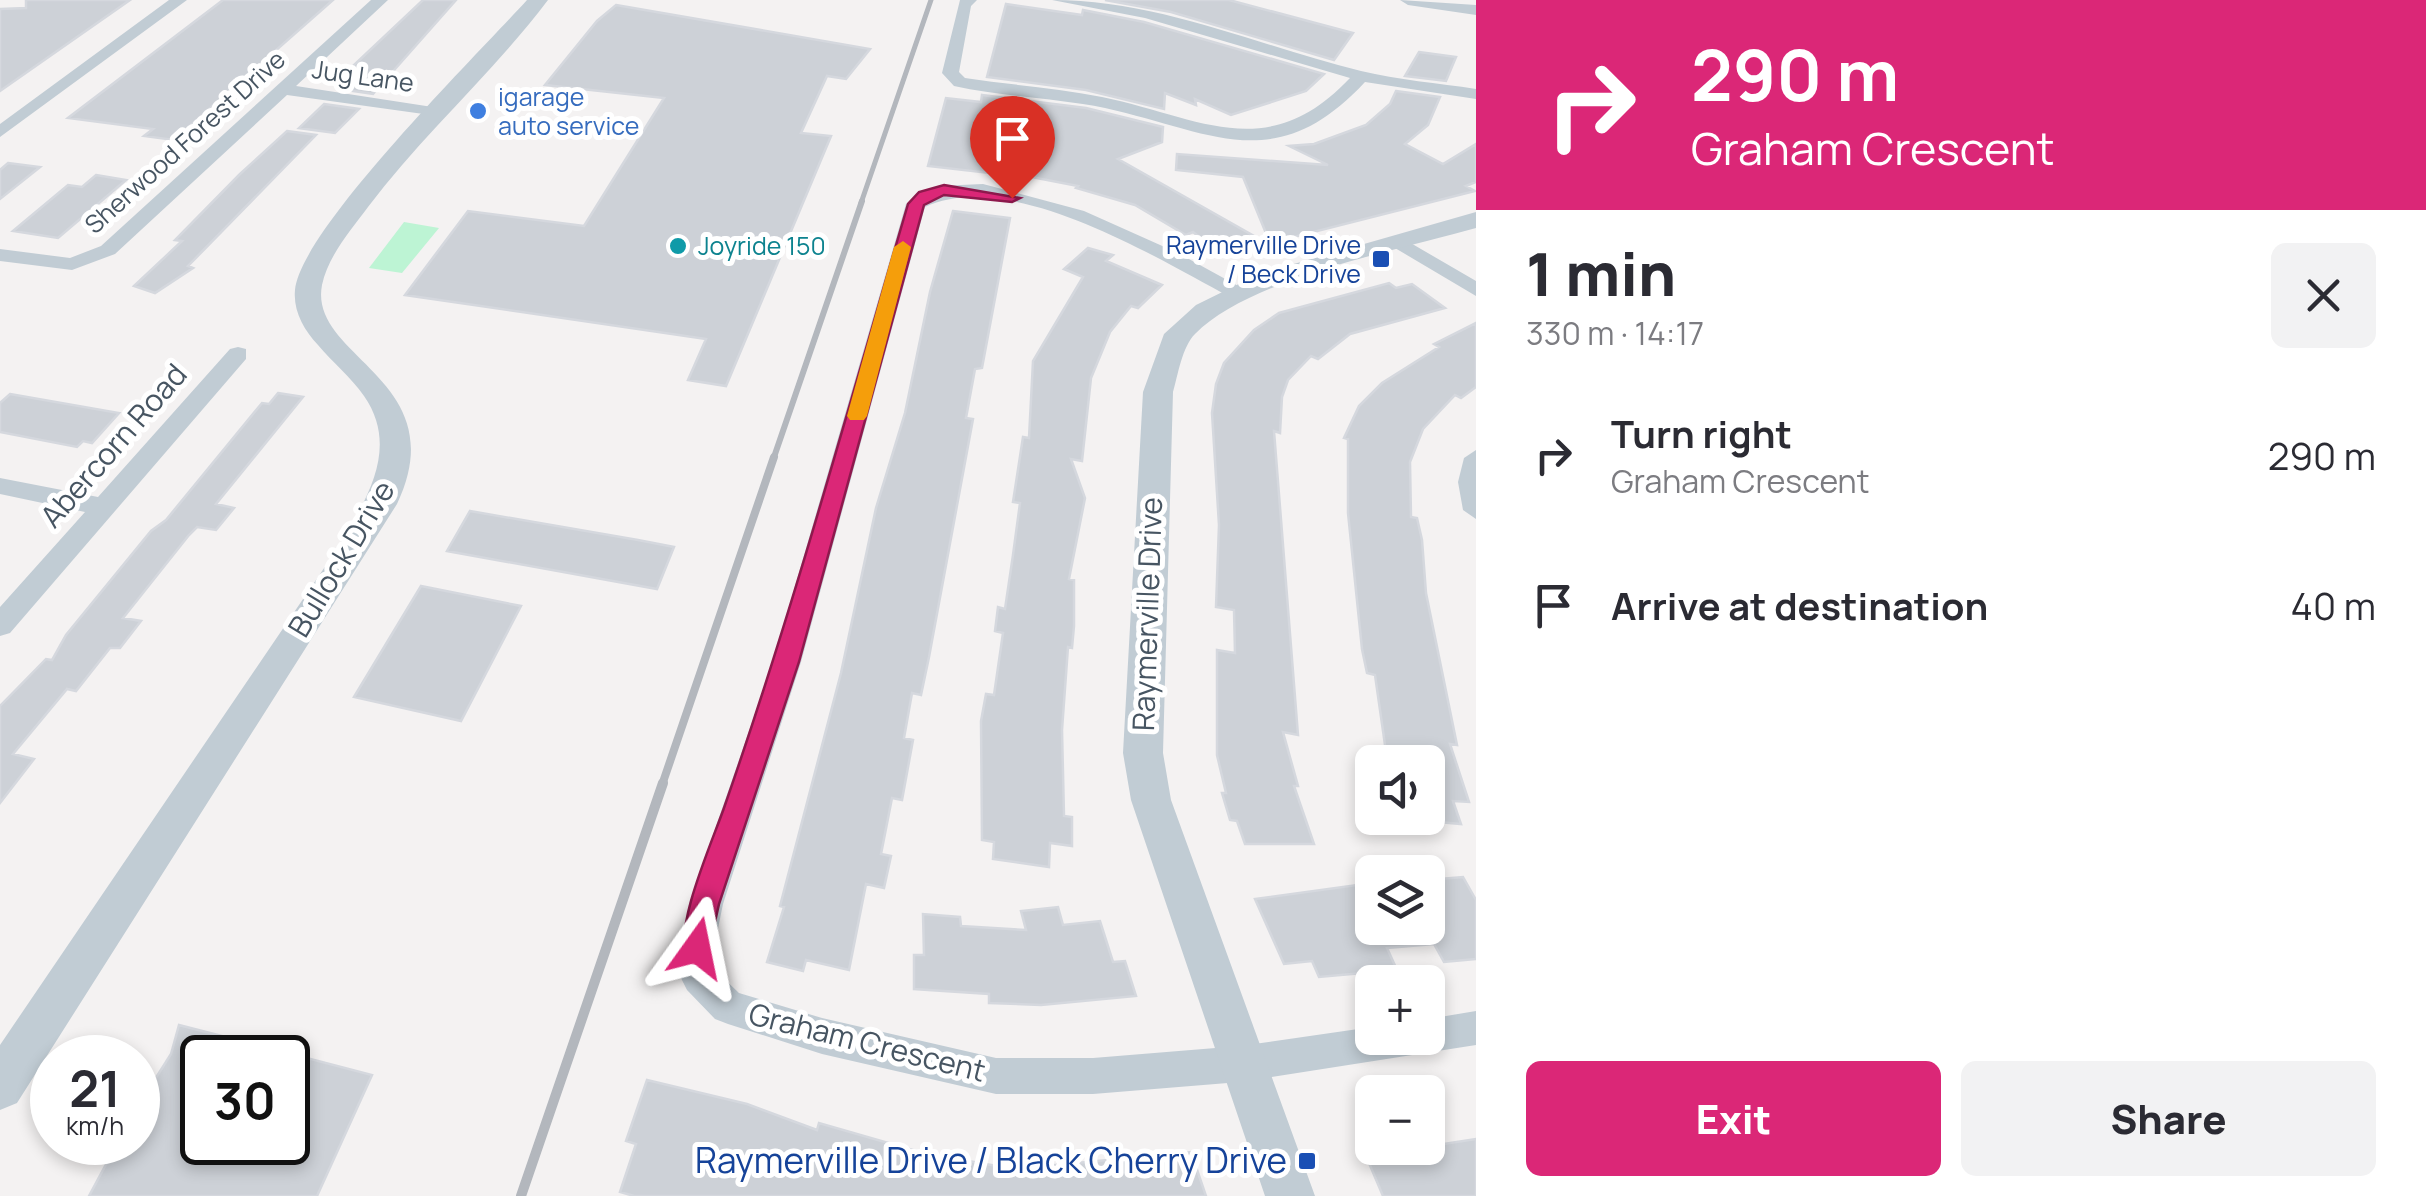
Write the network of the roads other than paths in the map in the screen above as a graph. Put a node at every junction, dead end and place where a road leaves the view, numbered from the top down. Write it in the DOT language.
graph roads {
  1 [pos="179,0"];
  2 [pos="380,0"];
  3 [pos="538,0"];
  4 [pos="969,0"];
  5 [pos="1060,0"];
  6 [pos="1408,0"];
  7 [pos="1476,10"];
  8 [pos="1361,76"];
  9 [pos="280,90"];
  10 [pos="1476,94"];
  11 [pos="439,113"];
  12 [pos="0,132"];
  13 [pos="1476,220"];
  14 [pos="1402,244"];
  15 [pos="0,255"];
  16 [pos="1476,290"];
  17 [pos="1238,292"];
  18 [pos="238,354"];
  19 [pos="1476,458"];
  20 [pos="0,486"];
  21 [pos="104,507"];
  22 [pos="1476,510"];
  23 [pos="0,626"];
  24 [pos="1476,1028"];
  25 [pos="1445,1033"];
  26 [pos="1355,1047"];
  27 [pos="1240,1064"];
  28 [pos="0,1086"];
  29 [pos="1290,1196"];
  1 -- 12 [label="street"];
  2 -- 9 [label="street, Sherwood Forest Drive"];
  3 -- 11 [label="street, Bullock Drive"];
  4 -- 8 [label="street"];
  5 -- 8 [label="street"];
  6 -- 7 [label="street"];
  8 -- 10 [label="street"];
  9 -- 11 [label="street, Jug Lane"];
  9 -- 15 [label="street, Sherwood Forest Drive"];
  11 -- 28 [label="street, Bullock Drive"];
  13 -- 14 [label="street, Raymerville Drive"];
  14 -- 16 [label="street"];
  14 -- 17 [label="street, Raymerville Drive"];
  17 -- 27 [label="street, Raymerville Drive"];
  17 -- 27 [label="street, Graham Crescent"];
  18 -- 21 [label="street, Abercorn Road"];
  19 -- 22 [label="street"];
  20 -- 21 [label="street"];
  21 -- 23 [label="street, Abercorn Road"];
  24 -- 25 [label="street"];
  26 -- 27 [label="street, Graham Crescent"];
  27 -- 29 [label="street, Raymerville Drive"];
}
